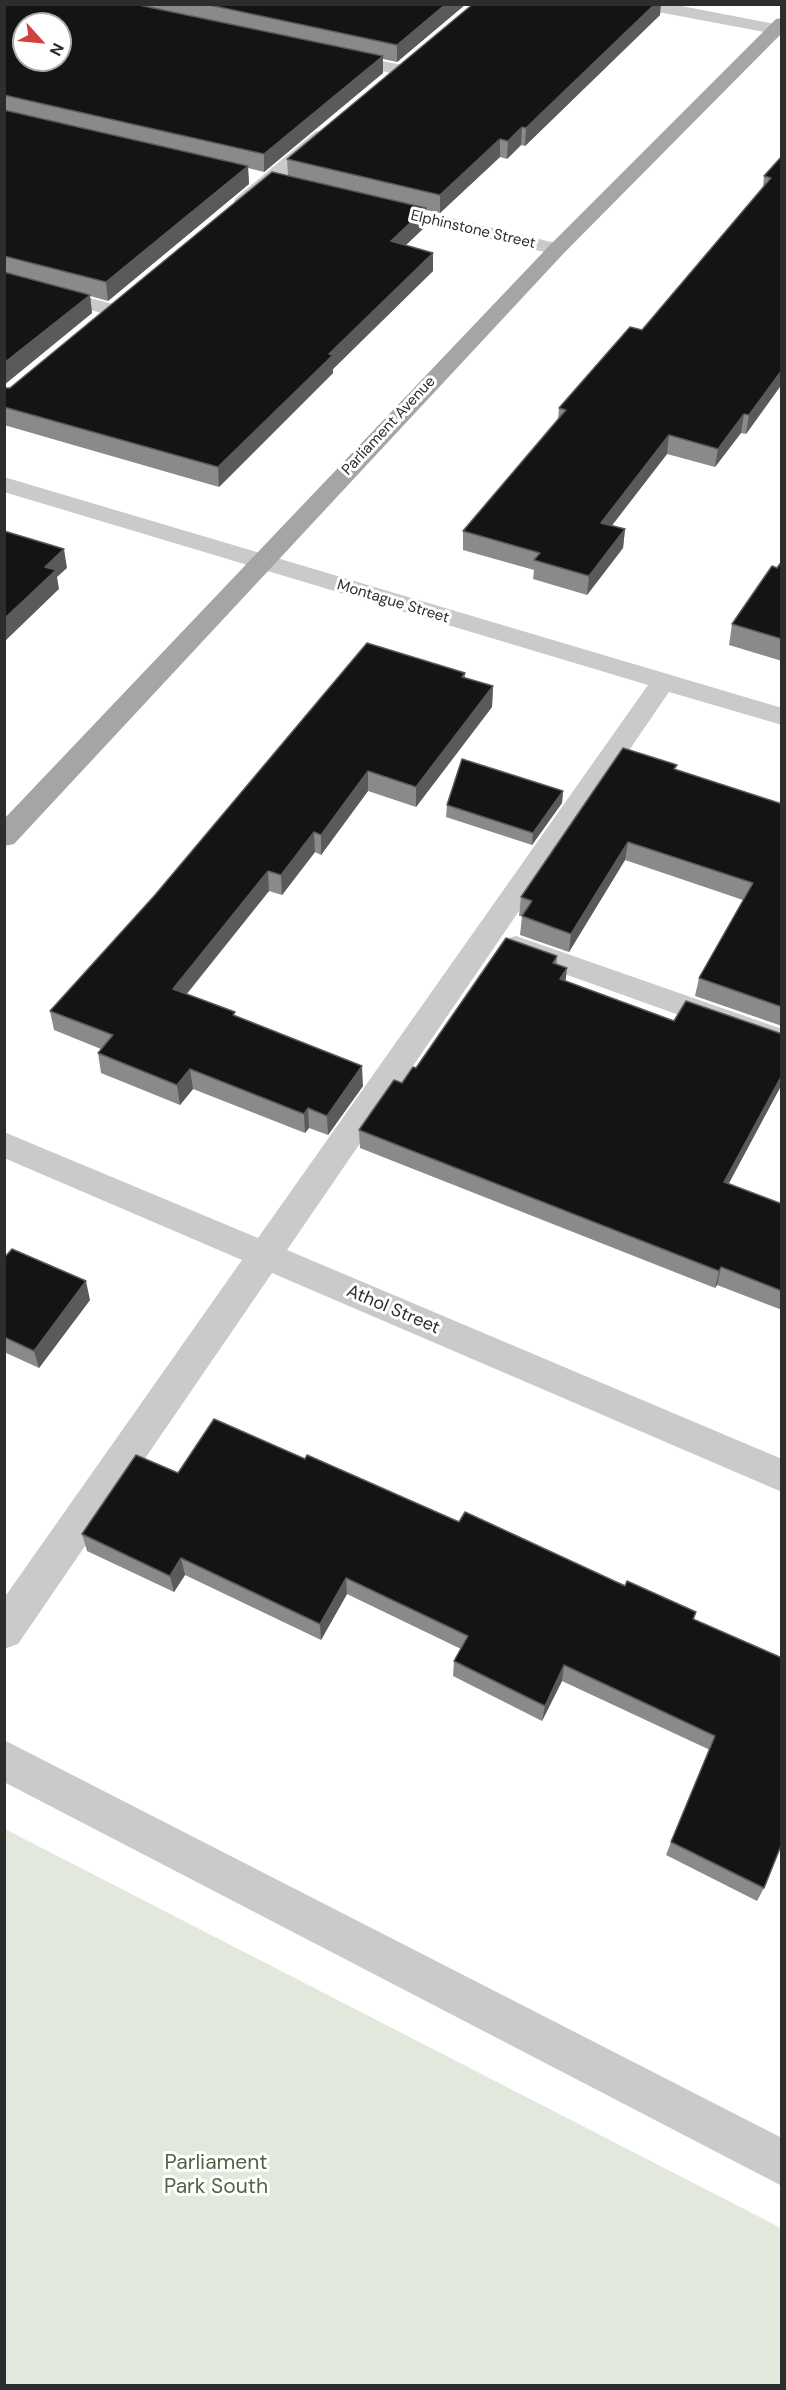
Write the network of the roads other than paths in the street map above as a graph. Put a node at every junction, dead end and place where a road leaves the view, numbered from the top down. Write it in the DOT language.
graph roads {
  1 [pos="642,4"];
  2 [pos="778,26"];
  3 [pos="320,53"];
  4 [pos="419,55"];
  5 [pos="401,70"];
  6 [pos="383,85"];
  7 [pos="339,122"];
  8 [pos="245,176"];
  9 [pos="268,181"];
  10 [pos="291,187"];
  11 [pos="361,203"];
  12 [pos="232,212"];
  13 [pos="557,249"];
  14 [pos="4,281"];
  15 [pos="132,295"];
  16 [pos="113,310"];
  17 [pos="95,325"];
  18 [pos="4,484"];
  19 [pos="260,562"];
  20 [pos="663,682"];
  21 [pos="782,717"];
  22 [pos="4,837"];
  23 [pos="486,936"];
  24 [pos="782,1041"];
  25 [pos="4,1144"];
  26 [pos="264,1256"];
  27 [pos="782,1476"];
  28 [pos="4,1631"];
  29 [pos="4,1760"];
  30 [pos="782,2163"];
  1 -- 2 [label="street"];
  2 -- 13 [label="main road, Parliament Avenue"];
  3 -- 5 [label="street"];
  4 -- 5 [label="street"];
  5 -- 6 [label="street"];
  7 -- 9 [label="street"];
  8 -- 9 [label="street"];
  9 -- 10 [label="street"];
  9 -- 12 [label="street"];
  11 -- 13 [label="street, Elphinstone Street"];
  13 -- 19 [label="main road, Parliament Avenue"];
  14 -- 16 [label="street"];
  15 -- 16 [label="street"];
  16 -- 17 [label="street"];
  18 -- 19 [label="street, Montague Street"];
  19 -- 20 [label="street, Montague Street"];
  19 -- 22 [label="main road, Parliament Avenue"];
  20 -- 21 [label="street, Montague Street"];
  20 -- 23 [label="street"];
  23 -- 24 [label="street"];
  23 -- 26 [label="street"];
  25 -- 26 [label="street, Athol Street"];
  26 -- 27 [label="street, Athol Street"];
  26 -- 28 [label="street"];
  29 -- 30 [label="street"];
}
